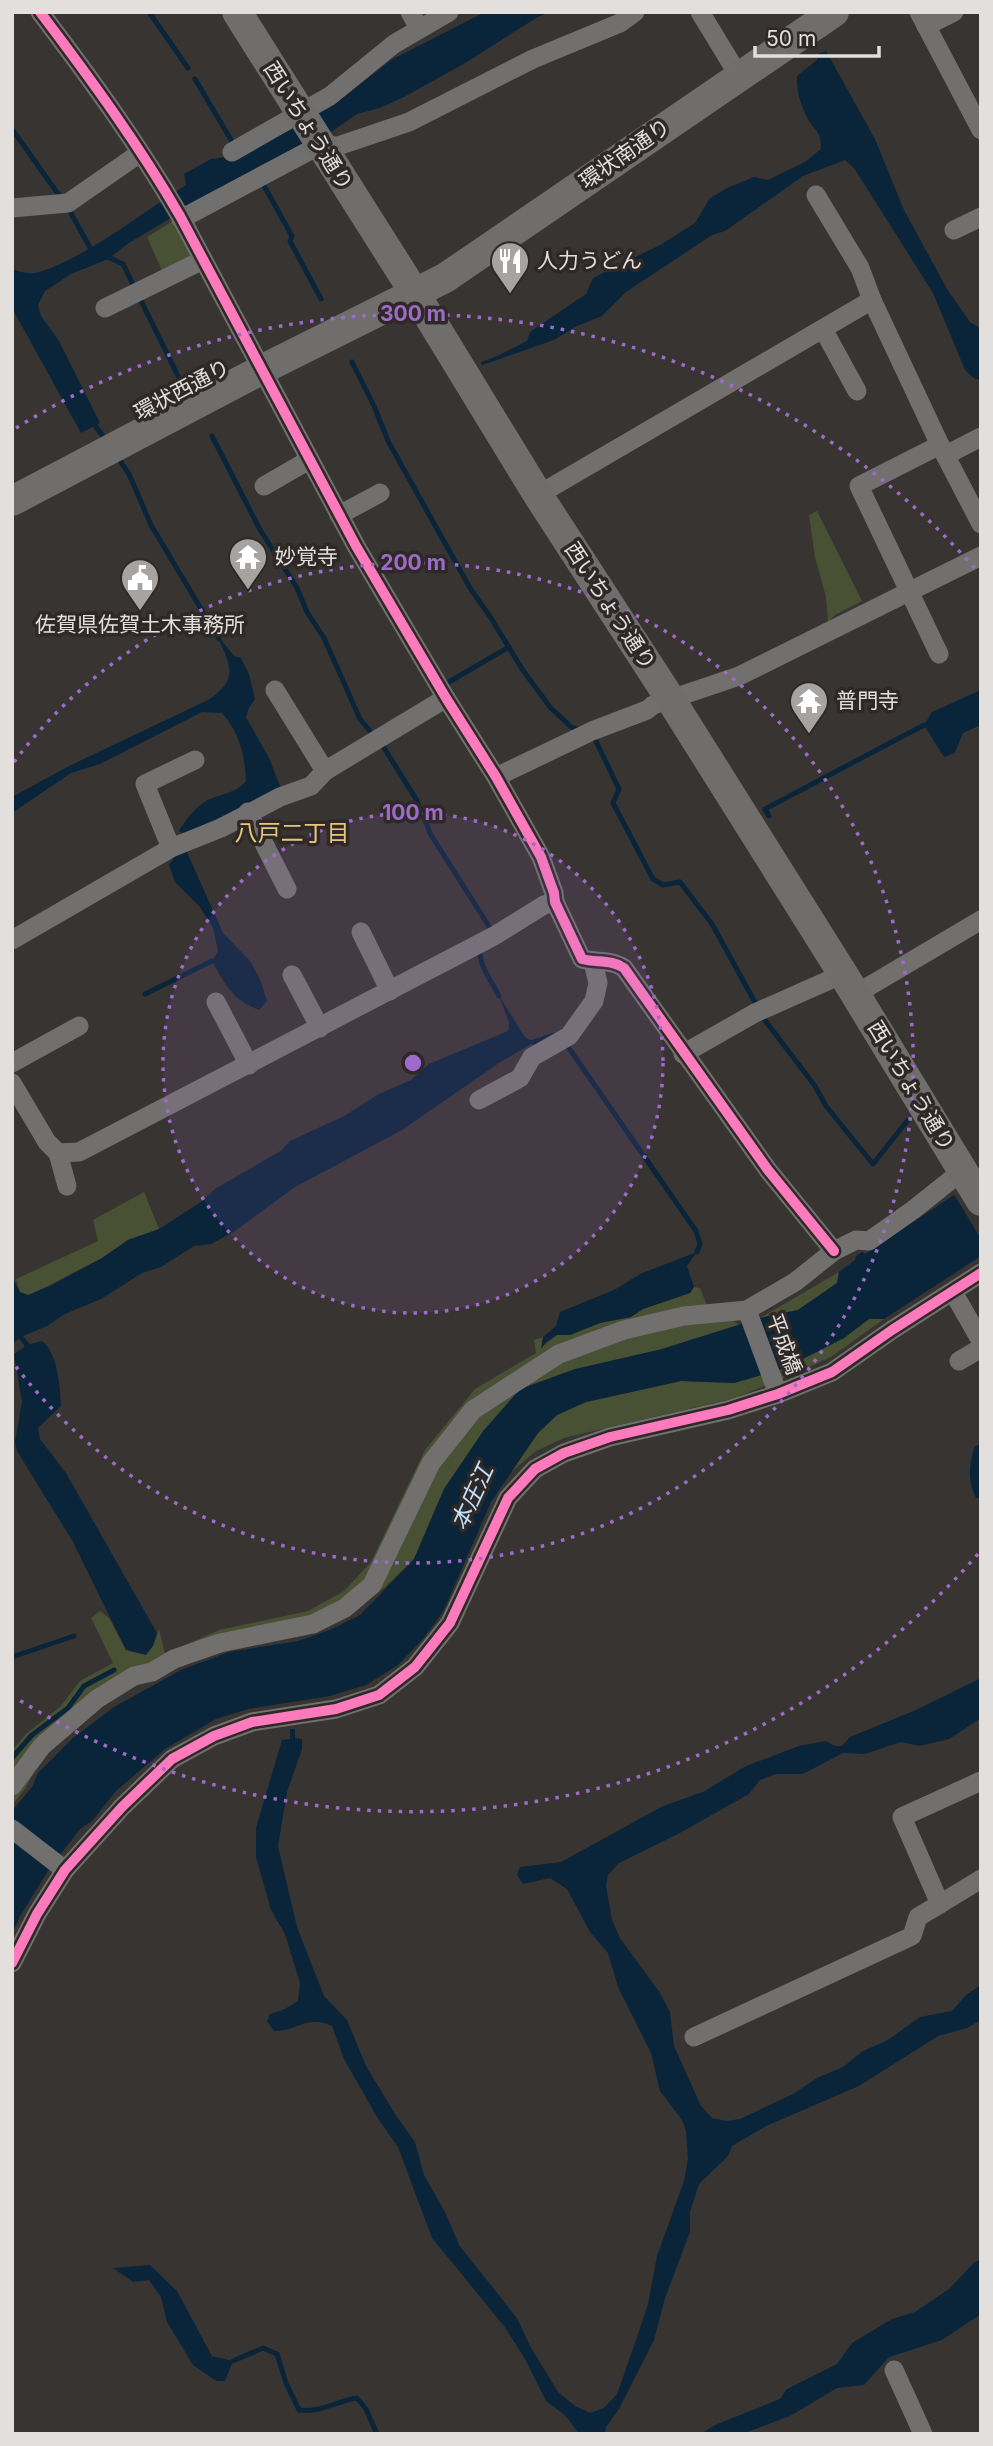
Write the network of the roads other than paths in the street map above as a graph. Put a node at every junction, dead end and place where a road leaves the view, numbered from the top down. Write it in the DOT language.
graph roads {
  1 [pos="40,12"];
  2 [pos="237,12"];
  3 [pos="449,12"];
  4 [pos="635,12"];
  5 [pos="700,12"];
  6 [pos="834,12"];
  7 [pos="954,12"];
  8 [pos="923,19"];
  9 [pos="415,20"];
  10 [pos="739,76"];
  11 [pos="301,114"];
  12 [pos="981,130"];
  13 [pos="320,145"];
  14 [pos="232,152"];
  15 [pos="140,153"];
  16 [pos="816,195"];
  17 [pos="12,208"];
  18 [pos="981,217"];
  19 [pos="181,218"];
  20 [pos="954,230"];
  21 [pos="203,260"];
  22 [pos="414,292"];
  23 [pos="872,300"];
  24 [pos="105,308"];
  25 [pos="823,329"];
  26 [pos="261,370"];
  27 [pos="857,391"];
  28 [pos="981,437"];
  29 [pos="943,450"];
  30 [pos="309,460"];
  31 [pos="264,486"];
  32 [pos="380,493"];
  33 [pos="538,495"];
  34 [pos="12,501"];
  35 [pos="339,515"];
  36 [pos="981,524"];
  37 [pos="981,556"];
  38 [pos="910,592"];
  39 [pos="939,654"];
  40 [pos="275,691"];
  41 [pos="446,698"];
  42 [pos="671,700"];
  43 [pos="195,760"];
  44 [pos="325,771"];
  45 [pos="496,777"];
  46 [pos="248,813"];
  47 [pos="171,848"];
  48 [pos="287,889"];
  49 [pos="555,902"];
  50 [pos="981,920"];
  51 [pos="361,932"];
  52 [pos="12,940"];
  53 [pos="593,962"];
  54 [pos="292,975"];
  55 [pos="849,984"];
  56 [pos="390,991"];
  57 [pos="216,1002"];
  58 [pos="79,1026"];
  59 [pos="320,1028"];
  60 [pos="683,1054"];
  61 [pos="12,1063"];
  62 [pos="249,1065"];
  63 [pos="12,1083"];
  64 [pos="479,1100"];
  65 [pos="58,1153"];
  66 [pos="962,1171"];
  67 [pos="67,1186"];
  68 [pos="981,1201"];
  69 [pos="834,1251"];
  70 [pos="981,1273"];
  71 [pos="953,1292"];
  72 [pos="747,1310"];
  73 [pos="981,1341"];
  74 [pos="981,1348"];
  75 [pos="959,1361"];
  76 [pos="778,1394"];
  77 [pos="981,1781"];
  78 [pos="12,1786"];
  79 [pos="12,1829"];
  80 [pos="65,1870"];
  81 [pos="981,1879"];
  82 [pos="940,1904"];
  83 [pos="12,1963"];
  84 [pos="694,2037"];
  85 [pos="894,2370"];
  86 [pos="923,2434"];
  1 -- 15 [label="street"];
  2 -- 11 [label="highway, 西いちょう通り"];
  3 -- 9 [label="street"];
  4 -- 13 [label="street"];
  5 -- 10 [label="street"];
  6 -- 10 [label="highway, 環状南通り"];
  7 -- 8 [label="street"];
  8 -- 12 [label="street"];
  9 -- 11 [label="street"];
  10 -- 22 [label="highway, 環状南通り"];
  11 -- 13 [label="highway, 西いちょう通り"];
  11 -- 14 [label="street"];
  13 -- 19 [label="street"];
  13 -- 22 [label="highway, 西いちょう通り"];
  15 -- 17 [label="street"];
  15 -- 19 [label="street"];
  16 -- 23 [label="street"];
  18 -- 20 [label="street"];
  19 -- 21 [label="street"];
  21 -- 24 [label="street"];
  21 -- 26 [label="street"];
  22 -- 26 [label="highway, 環状西通り"];
  22 -- 33 [label="highway, 西いちょう通り"];
  23 -- 25 [label="street"];
  23 -- 29 [label="street"];
  25 -- 27 [label="street"];
  25 -- 33 [label="street"];
  26 -- 30 [label="street"];
  26 -- 34 [label="highway, 環状西通り"];
  28 -- 29 [label="street"];
  29 -- 36 [label="street"];
  29 -- 38 [label="street"];
  30 -- 31 [label="street"];
  30 -- 35 [label="street"];
  32 -- 35 [label="street"];
  33 -- 42 [label="highway, 西いちょう通り"];
  35 -- 41 [label="street"];
  37 -- 38 [label="street"];
  38 -- 39 [label="street"];
  38 -- 42 [label="street"];
  40 -- 44 [label="street"];
  41 -- 44 [label="street"];
  41 -- 45 [label="street"];
  42 -- 45 [label="street"];
  42 -- 55 [label="highway, 西いちょう通り"];
  43 -- 47 [label="street"];
  44 -- 46 [label="street"];
  45 -- 49 [label="street"];
  46 -- 47 [label="street"];
  46 -- 48 [label="street"];
  47 -- 52 [label="street"];
  49 -- 53 [label="street"];
  49 -- 56 [label="street"];
  50 -- 55 [label="street"];
  51 -- 56 [label="street"];
  53 -- 60 [label="street"];
  53 -- 64 [label="street"];
  54 -- 59 [label="street"];
  55 -- 60 [label="street"];
  55 -- 66 [label="highway, 西いちょう通り"];
  56 -- 59 [label="street"];
  57 -- 62 [label="street"];
  58 -- 61 [label="street"];
  59 -- 62 [label="street"];
  60 -- 69 [label="street"];
  62 -- 65 [label="street"];
  63 -- 65 [label="street"];
  65 -- 67 [label="street"];
  66 -- 68 [label="highway, 西いちょう通り"];
  66 -- 69 [label="street"];
  69 -- 72 [label="street"];
  70 -- 71 [label="street"];
  71 -- 73 [label="street"];
  71 -- 76 [label="street"];
  72 -- 76 [label="street, 平成橋"];
  72 -- 78 [label="street"];
  74 -- 75 [label="street"];
  76 -- 80 [label="street"];
  77 -- 82 [label="street"];
  79 -- 80 [label="street"];
  80 -- 83 [label="street"];
  81 -- 82 [label="street"];
  82 -- 84 [label="street"];
  85 -- 86 [label="street"];
}
